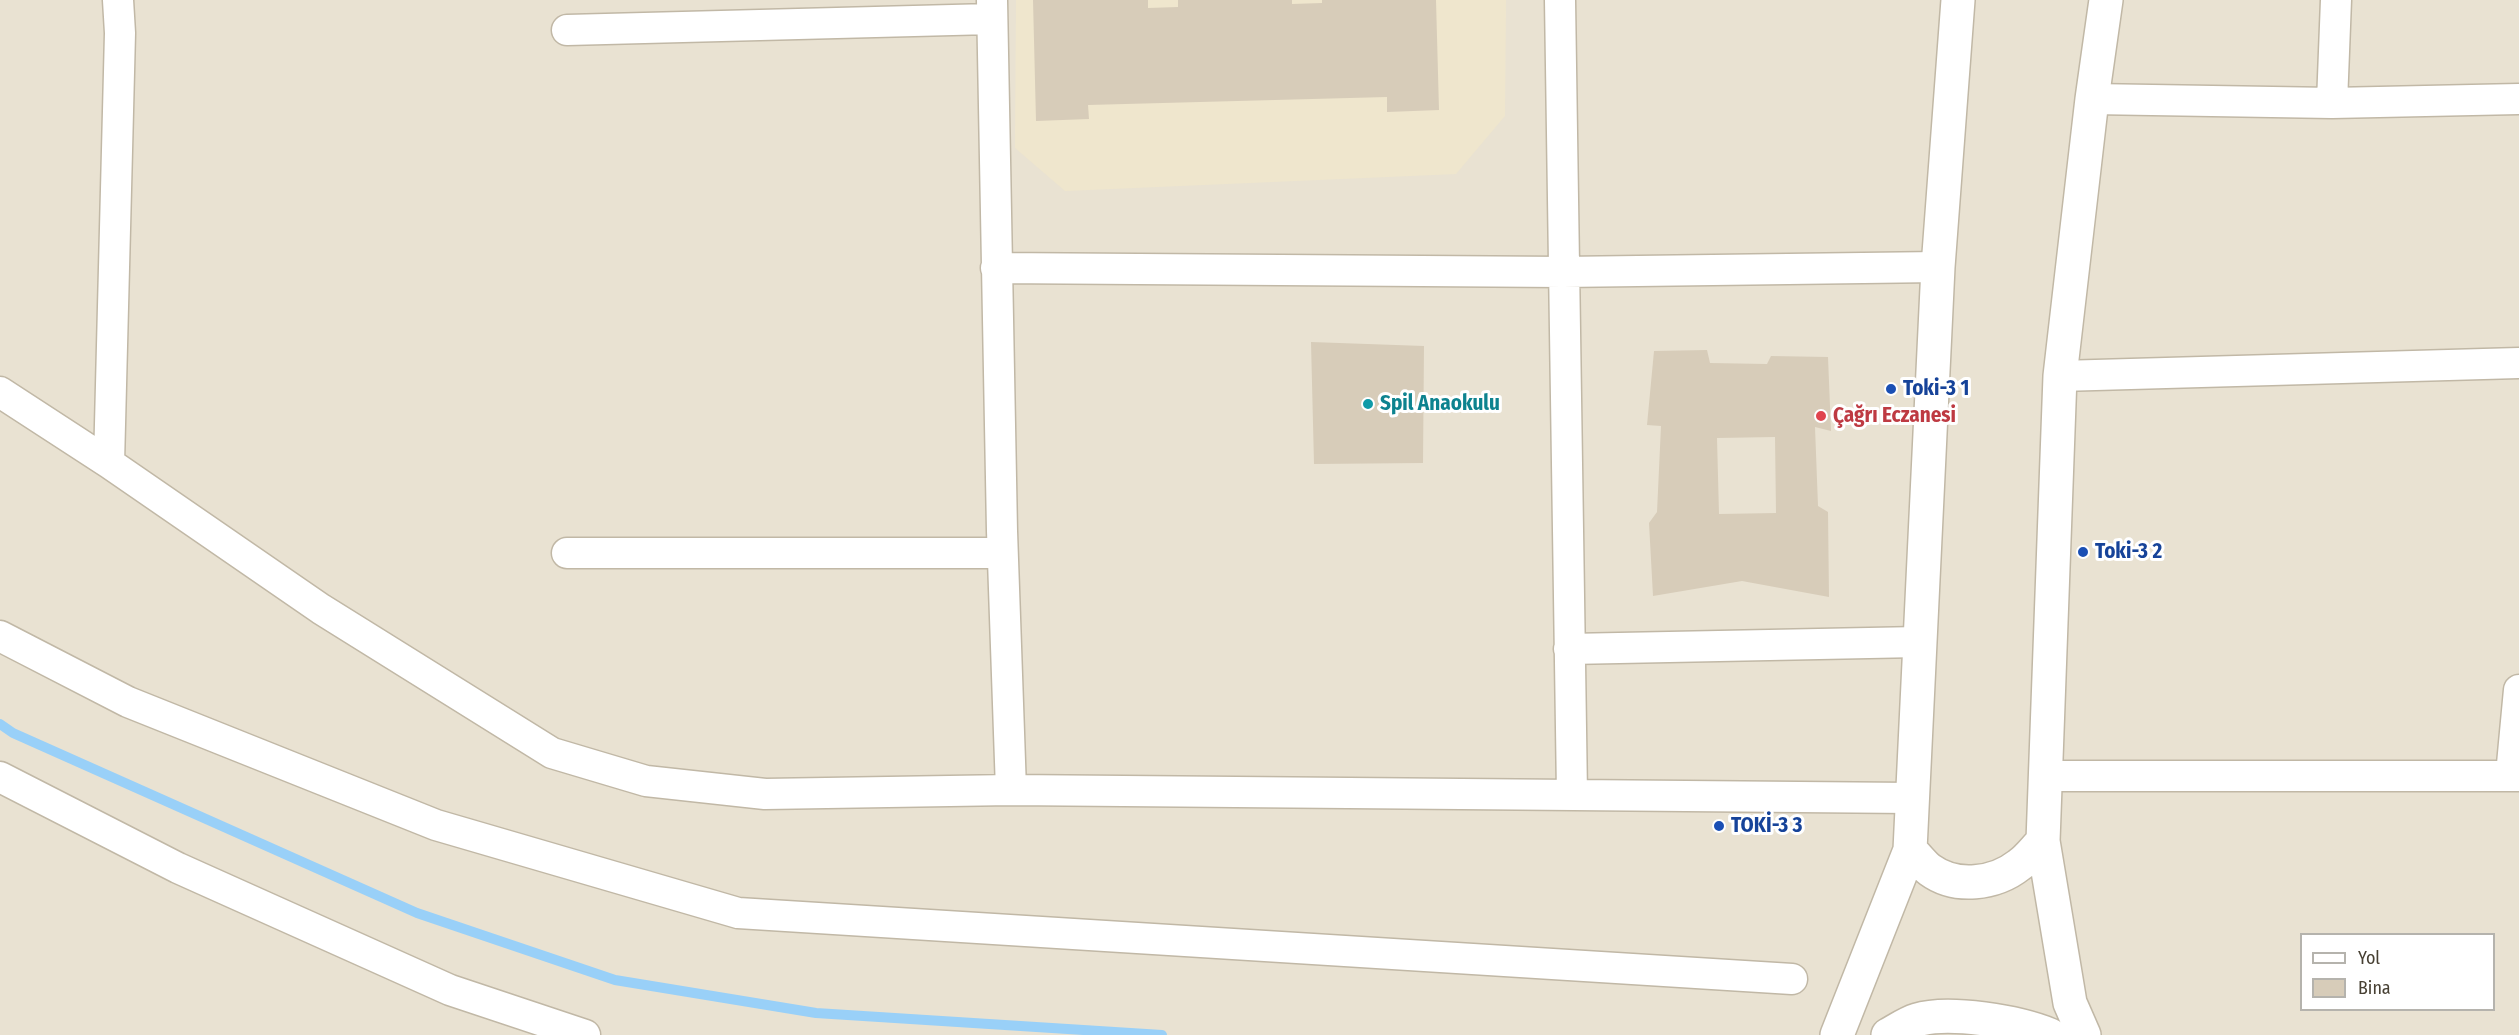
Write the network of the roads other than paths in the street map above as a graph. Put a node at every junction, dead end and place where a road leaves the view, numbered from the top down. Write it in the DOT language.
graph roads {
  1 [pos="118,0"];
  2 [pos="1560,0"];
  3 [pos="1958,0"];
  4 [pos="2106,0"];
  5 [pos="2336,0"];
  6 [pos="992,9"];
  7 [pos="567,30"];
  8 [pos="2092,99"];
  9 [pos="2519,99"];
  10 [pos="2332,103"];
  11 [pos="1938,267"];
  12 [pos="996,268"];
  13 [pos="1563,272"];
  14 [pos="2519,363"];
  15 [pos="2060,376"];
  16 [pos="0,392"];
  17 [pos="110,463"];
  18 [pos="567,553"];
  19 [pos="1002,553"];
  20 [pos="0,636"];
  21 [pos="1919,642"];
  22 [pos="1569,649"];
  23 [pos="2519,690"];
  24 [pos="2515,775"];
  25 [pos="2045,776"];
  26 [pos="0,777"];
  27 [pos="1011,790"];
  28 [pos="1572,794"];
  29 [pos="1911,798"];
  30 [pos="2043,841"];
  31 [pos="1910,850"];
  32 [pos="1792,979"];
  33 [pos="585,1035"];
  34 [pos="1837,1035"];
  35 [pos="1888,1035"];
  36 [pos="2050,1035"];
  37 [pos="2084,1035"];
  1 -- 17 [label="street"];
  2 -- 13 [label="street"];
  3 -- 11 [label="street"];
  4 -- 8 [label="street"];
  5 -- 10 [label="street"];
  6 -- 7 [label="street"];
  6 -- 12 [label="street"];
  8 -- 10 [label="street"];
  8 -- 15 [label="street"];
  9 -- 10 [label="street"];
  11 -- 13 [label="street"];
  11 -- 21 [label="street"];
  12 -- 13 [label="street"];
  12 -- 19 [label="street"];
  13 -- 22 [label="street"];
  14 -- 15 [label="street"];
  15 -- 25 [label="street"];
  16 -- 17 [label="street"];
  17 -- 27 [label="street"];
  18 -- 19 [label="street"];
  19 -- 27 [label="street"];
  20 -- 32 [label="street"];
  21 -- 22 [label="street"];
  21 -- 29 [label="street"];
  22 -- 28 [label="street"];
  23 -- 24 [label="street"];
  24 -- 25 [label="street"];
  25 -- 30 [label="street"];
  26 -- 33 [label="street"];
  27 -- 28 [label="street"];
  28 -- 29 [label="street"];
  29 -- 31 [label="street"];
  30 -- 31 [label="street"];
  30 -- 37 [label="street"];
  31 -- 34 [label="street"];
  35 -- 36 [label="street"];
}
